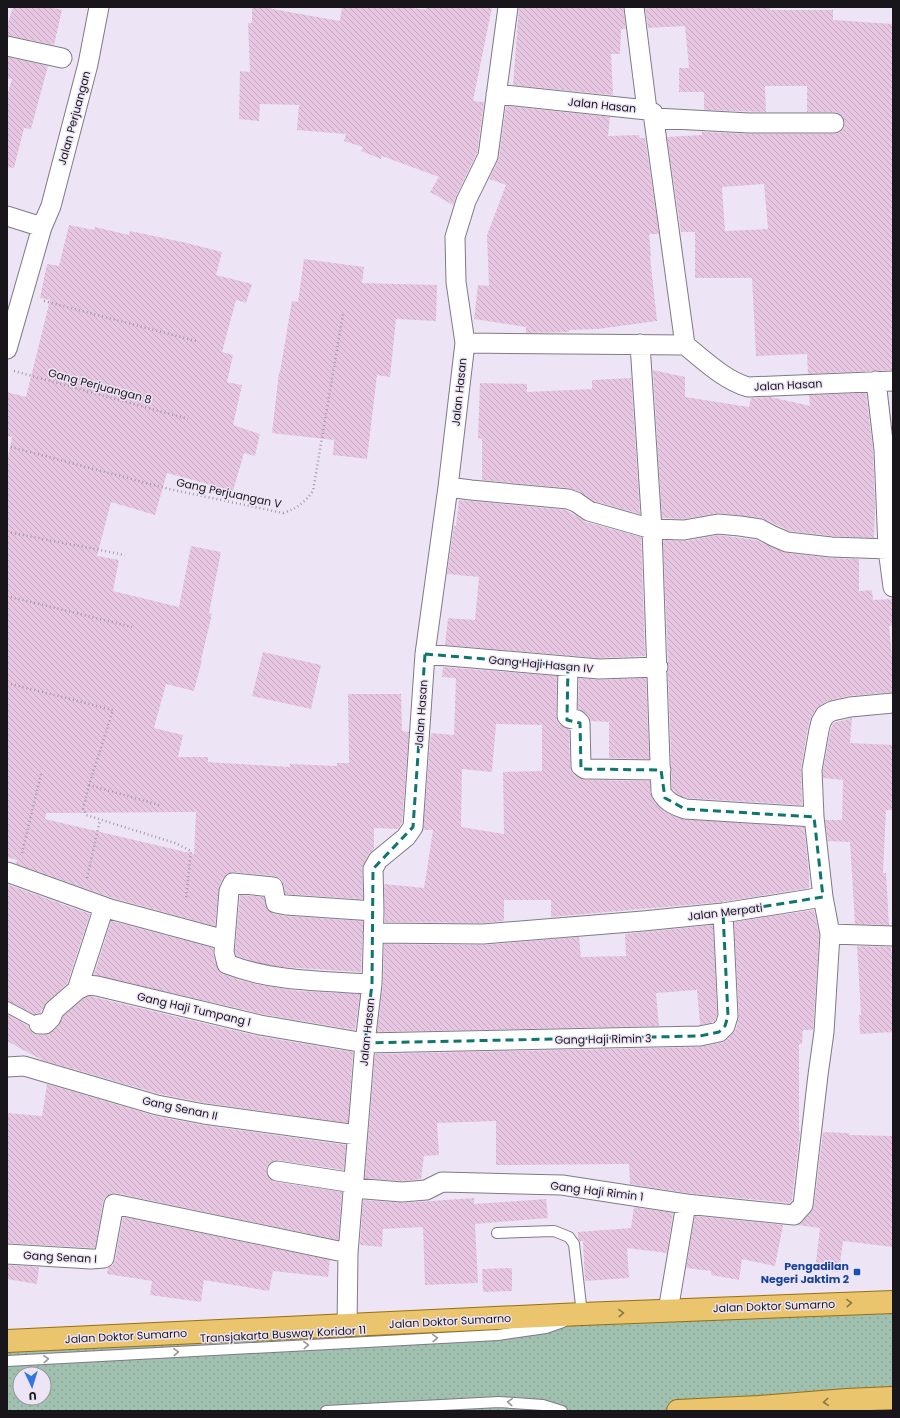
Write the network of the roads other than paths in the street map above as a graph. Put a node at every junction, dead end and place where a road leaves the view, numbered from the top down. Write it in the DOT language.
graph roads {
  1 [pos="99,7"];
  2 [pos="508,7"];
  3 [pos="634,7"];
  4 [pos="7,46"];
  5 [pos="62,58"];
  6 [pos="496,94"];
  7 [pos="651,114"];
  8 [pos="834,123"];
  9 [pos="7,216"];
  10 [pos="35,225"];
  11 [pos="465,343"];
  12 [pos="640,344"];
  13 [pos="685,345"];
  14 [pos="7,349"];
  15 [pos="884,381"];
  16 [pos="448,487"];
  17 [pos="652,529"];
  18 [pos="890,555"];
  19 [pos="893,587"];
  20 [pos="425,654"];
  21 [pos="568,666"];
  22 [pos="658,667"];
  23 [pos="893,703"];
  24 [pos="661,770"];
  25 [pos="814,817"];
  26 [pos="12,874"];
  27 [pos="823,897"];
  28 [pos="104,907"];
  29 [pos="374,911"];
  30 [pos="723,913"];
  31 [pos="373,933"];
  32 [pos="830,934"];
  33 [pos="893,936"];
  34 [pos="225,940"];
  35 [pos="372,984"];
  36 [pos="77,990"];
  37 [pos="7,1007"];
  38 [pos="39,1024"];
  39 [pos="365,1043"];
  40 [pos="7,1067"];
  41 [pos="357,1135"];
  42 [pos="277,1172"];
  43 [pos="354,1185"];
  44 [pos="686,1204"];
  45 [pos="497,1233"];
  46 [pos="348,1253"];
  47 [pos="7,1254"];
  48 [pos="893,1302"];
  49 [pos="668,1311"];
  50 [pos="582,1314"];
  51 [pos="347,1326"];
  52 [pos="7,1341"];
  53 [pos="7,1361"];
  54 [pos="893,1398"];
  55 [pos="848,1406"];
  56 [pos="326,1411"];
  57 [pos="562,1411"];
  58 [pos="678,1411"];
  1 -- 10 [label="street, Jalan Perjuangan"];
  2 -- 6 [label="street, Jalan Hasan"];
  3 -- 7 [label="street"];
  4 -- 5 [label="street"];
  6 -- 7 [label="street, Jalan Hasan"];
  6 -- 11 [label="street, Jalan Hasan"];
  7 -- 8 [label="street, Jalan Hasan"];
  7 -- 13 [label="street"];
  9 -- 10 [label="street"];
  10 -- 14 [label="street, Jalan Perjuangan"];
  11 -- 12 [label="street"];
  11 -- 16 [label="street, Jalan Hasan"];
  12 -- 13 [label="street"];
  12 -- 17 [label="street"];
  13 -- 15 [label="street, Jalan Hasan"];
  15 -- 18 [label="street"];
  16 -- 17 [label="street"];
  16 -- 20 [label="street, Jalan Hasan"];
  17 -- 18 [label="street"];
  17 -- 22 [label="street"];
  18 -- 19 [label="street"];
  20 -- 21 [label="street, Gang Haji Hasan IV"];
  20 -- 29 [label="street, Jalan Hasan"];
  21 -- 22 [label="street, Gang Haji Hasan IV"];
  21 -- 24 [label="street"];
  22 -- 24 [label="street"];
  23 -- 25 [label="street"];
  24 -- 25 [label="street"];
  25 -- 27 [label="street"];
  26 -- 28 [label="street"];
  27 -- 30 [label="street, Jalan Merpati"];
  27 -- 32 [label="street"];
  28 -- 34 [label="street"];
  28 -- 36 [label="street"];
  29 -- 31 [label="street, Jalan Hasan"];
  29 -- 34 [label="street"];
  30 -- 31 [label="street, Jalan Merpati"];
  30 -- 39 [label="street, Gang Haji Rimin 3"];
  31 -- 35 [label="street, Jalan Hasan"];
  32 -- 33 [label="street"];
  32 -- 44 [label="street, Gang Haji Rimin 1"];
  34 -- 35 [label="street"];
  35 -- 39 [label="street, Jalan Hasan"];
  36 -- 38 [label="street, Gang Haji Tumpang I"];
  36 -- 39 [label="street, Gang Haji Tumpang I"];
  37 -- 38 [label="lane"];
  39 -- 41 [label="street, Jalan Hasan"];
  40 -- 41 [label="street, Gang Senan II"];
  41 -- 43 [label="street, Jalan Hasan"];
  42 -- 43 [label="street, Gang Haji Rimin 1"];
  43 -- 44 [label="street, Gang Haji Rimin 1"];
  43 -- 46 [label="street, Jalan Hasan"];
  44 -- 49 [label="street"];
  45 -- 50 [label="lane"];
  46 -- 47 [label="street, Gang Senan I"];
  46 -- 51 [label="street, Jalan Hasan"];
  49 -- 48 [label="main road, Jalan Doktor Sumarno, one-way"];
  50 -- 49 [label="main road, Jalan Doktor Sumarno, one-way"];
  50 -- 51 [label="main road, Jalan Doktor Sumarno"];
  53 -- 50 [label="lane, Transjakarta Busway Koridor 11, one-way"];
  51 -- 52 [label="main road, Jalan Doktor Sumarno"];
  54 -- 55 [label="main road"];
  55 -- 58 [label="main road, one-way"];
  57 -- 56 [label="lane, one-way"];
}
